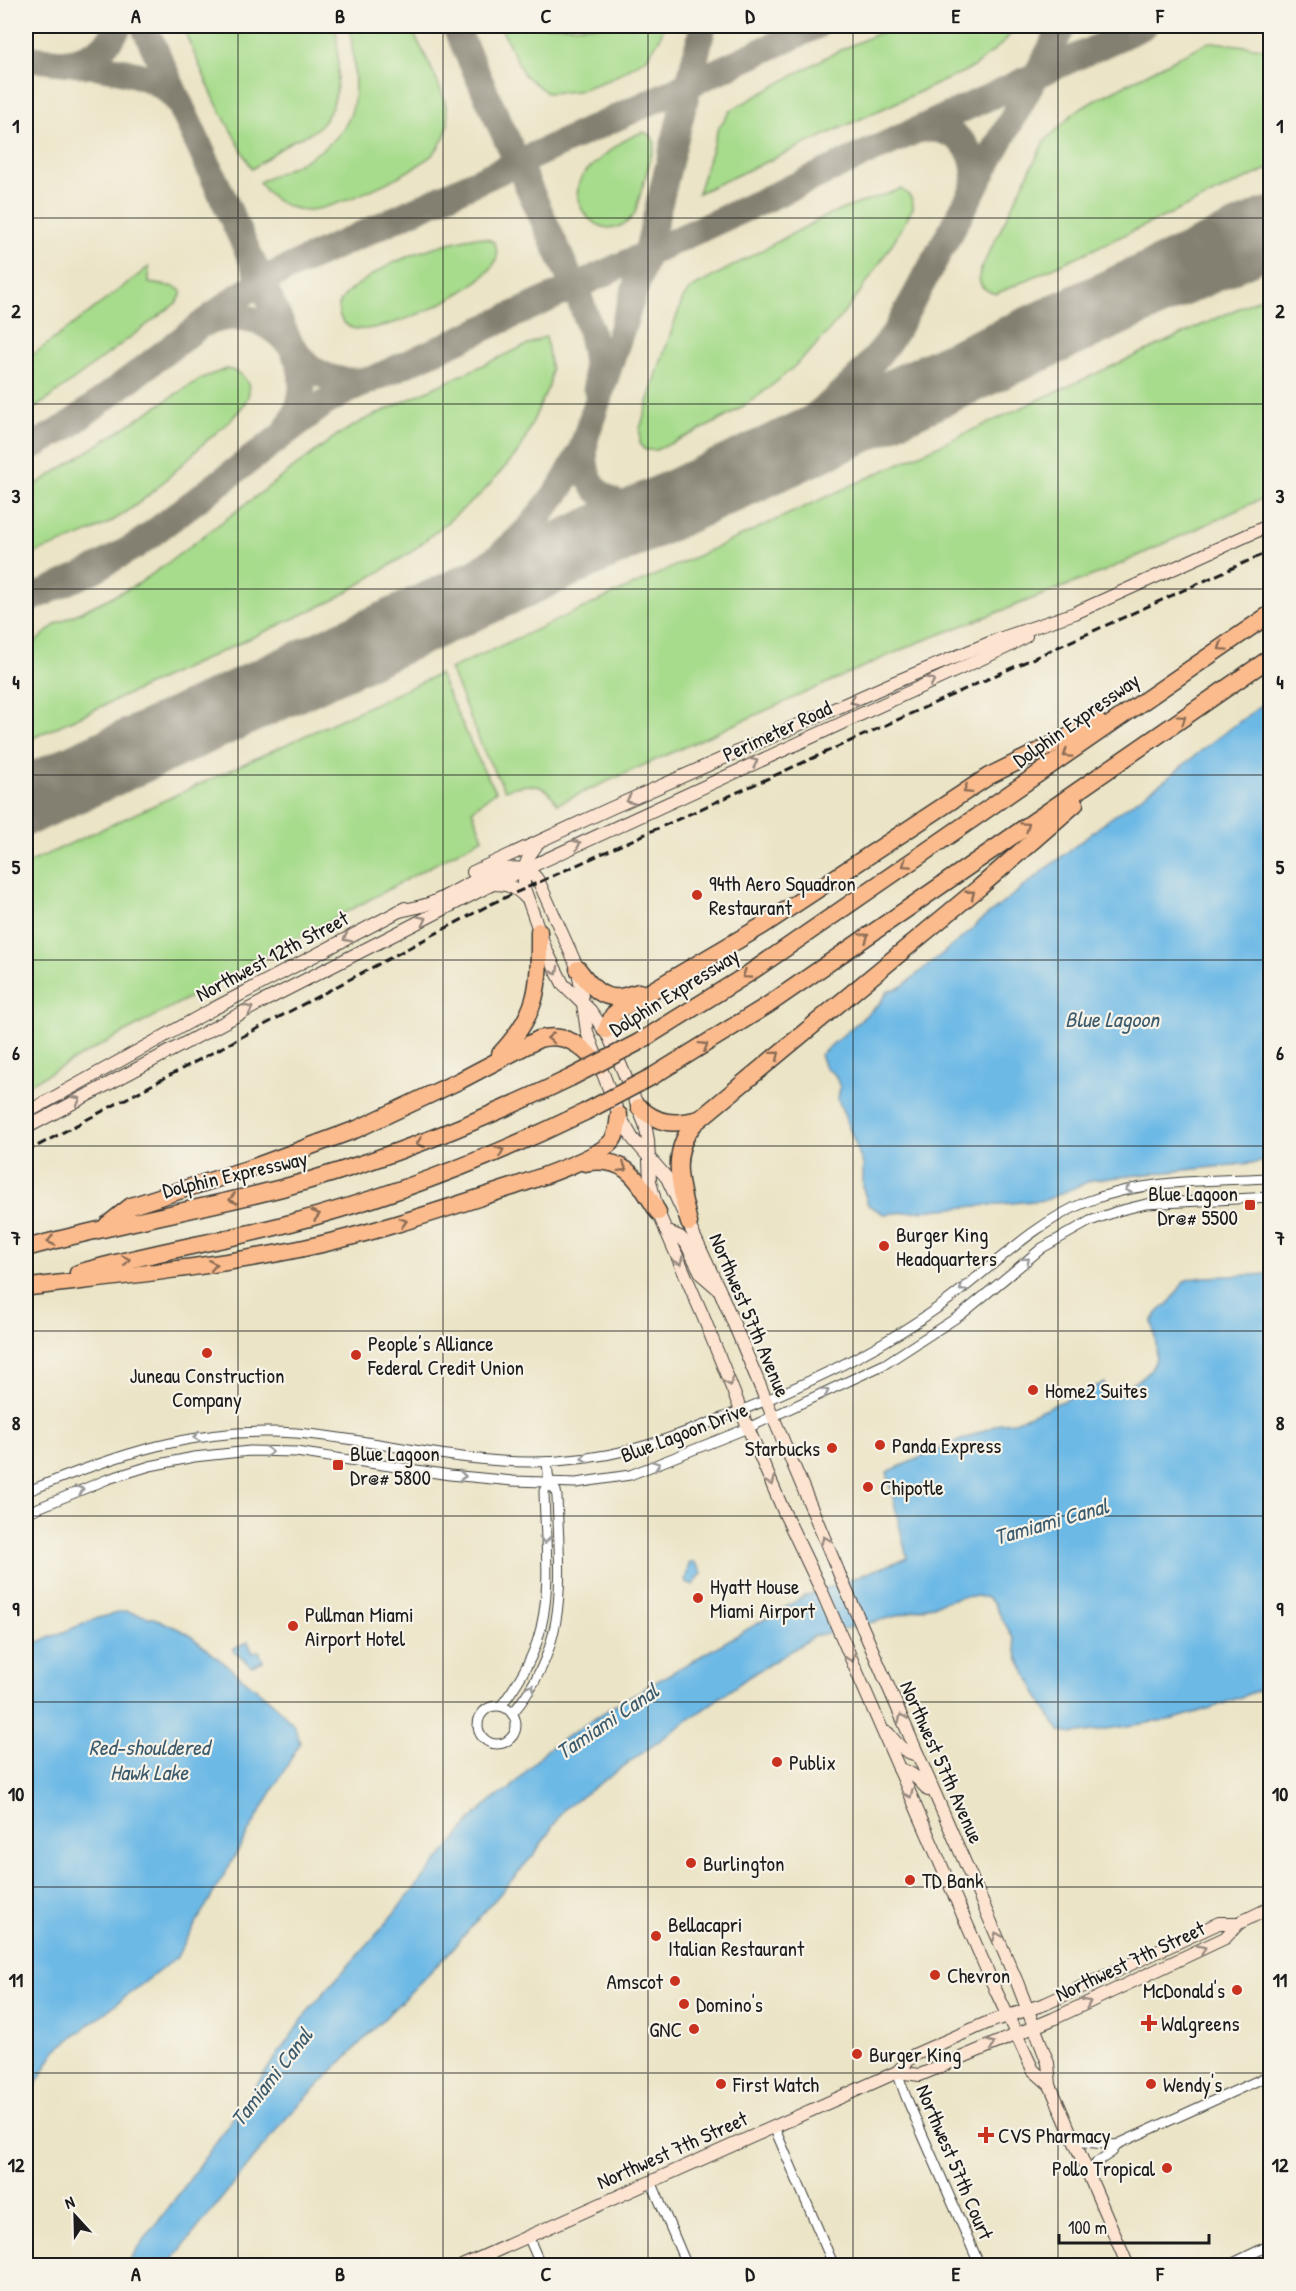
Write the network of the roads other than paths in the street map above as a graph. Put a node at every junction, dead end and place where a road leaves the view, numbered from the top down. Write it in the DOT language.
graph roads {
  1 [pos="1270,525"];
  2 [pos="1270,614"];
  3 [pos="1045,625"];
  4 [pos="1270,658"];
  5 [pos="1149,696"];
  6 [pos="1134,752"];
  7 [pos="541,840"];
  8 [pos="524,869"];
  9 [pos="493,884"];
  10 [pos="526,898"];
  11 [pos="399,911"];
  12 [pos="538,931"];
  13 [pos="578,969"];
  14 [pos="654,990"];
  15 [pos="583,1002"];
  16 [pos="606,1030"];
  17 [pos="489,1065"];
  18 [pos="599,1066"];
  19 [pos="639,1107"];
  20 [pos="26,1113"];
  21 [pos="619,1115"];
  22 [pos="699,1119"];
  23 [pos="26,1128"];
  24 [pos="649,1155"];
  25 [pos="570,1166"];
  26 [pos="1270,1178"];
  27 [pos="1180,1183"];
  28 [pos="1270,1197"];
  29 [pos="1179,1202"];
  30 [pos="658,1212"];
  31 [pos="689,1223"];
  32 [pos="104,1227"];
  33 [pos="666,1231"];
  34 [pos="26,1248"];
  35 [pos="28,1287"];
  36 [pos="720,1291"];
  37 [pos="766,1401"];
  38 [pos="741,1411"];
  39 [pos="772,1416"];
  40 [pos="748,1428"];
  41 [pos="297,1433"];
  42 [pos="296,1452"];
  43 [pos="547,1462"];
  44 [pos="549,1483"];
  45 [pos="26,1492"];
  46 [pos="26,1512"];
  47 [pos="501,1706"];
  48 [pos="512,1714"];
  49 [pos="878,1721"];
  50 [pos="918,1755"];
  51 [pos="899,1769"];
  52 [pos="937,1800"];
  53 [pos="1270,1908"];
  54 [pos="1239,1923"];
  55 [pos="1027,2009"];
  56 [pos="1007,2016"];
  57 [pos="1034,2027"];
  58 [pos="1016,2033"];
  59 [pos="897,2072"];
  60 [pos="1270,2075"];
  61 [pos="1050,2085"];
  62 [pos="774,2127"];
  63 [pos="1074,2141"];
  64 [pos="1116,2145"];
  65 [pos="1089,2175"];
  66 [pos="651,2181"];
  67 [pos="528,2236"];
  68 [pos="1270,2245"];
  69 [pos="462,2265"];
  70 [pos="541,2265"];
  71 [pos="687,2265"];
  72 [pos="834,2265"];
  73 [pos="980,2265"];
  74 [pos="1128,2265"];
  75 [pos="1227,2265"];
  1 -- 3 [label="main road, Perimeter Road"];
  2 -- 5 [label="highway, Dolphin Expressway, one-way"];
  3 -- 7 [label="main road, Perimeter Road, one-way"];
  8 -- 3 [label="main road, Perimeter Road, one-way"];
  6 -- 4 [label="highway, one-way"];
  5 -- 14 [label="highway, one-way"];
  5 -- 32 [label="highway, Dolphin Expressway, one-way, bridge"];
  22 -- 6 [label="highway, one-way"];
  35 -- 6 [label="highway, one-way, bridge"];
  7 -- 8 [label="main road"];
  7 -- 11 [label="main road, Northwest 12th Street"];
  8 -- 9 [label="main road, Northwest 12th Street"];
  8 -- 10 [label="main road, Northwest 57th Avenue"];
  8 -- 11 [label="main road"];
  8 -- 13 [label="main road"];
  9 -- 10 [label="main road"];
  23 -- 9 [label="main road, Northwest 12th Street, one-way"];
  10 -- 12 [label="main road, Northwest 57th Avenue"];
  11 -- 20 [label="main road, Northwest 12th Street, one-way"];
  12 -- 15 [label="main road, Northwest 57th Avenue, one-way"];
  12 -- 17 [label="highway"];
  13 -- 14 [label="highway"];
  13 -- 15 [label="main road"];
  14 -- 16 [label="highway"];
  15 -- 16 [label="main road, Northwest 57th Avenue"];
  15 -- 18 [label="main road, Northwest 57th Avenue"];
  16 -- 19 [label="main road, Northwest 57th Avenue"];
  18 -- 17 [label="highway, one-way"];
  17 -- 32 [label="highway"];
  18 -- 21 [label="main road, Northwest 57th Avenue"];
  19 -- 22 [label="highway"];
  19 -- 24 [label="main road, Northwest 57th Avenue"];
  21 -- 24 [label="main road, Northwest 57th Avenue"];
  21 -- 25 [label="highway"];
  22 -- 31 [label="highway"];
  24 -- 30 [label="main road, Northwest 57th Avenue"];
  24 -- 31 [label="main road, Northwest 57th Avenue"];
  25 -- 30 [label="highway, one-way"];
  35 -- 25 [label="highway, one-way"];
  26 -- 27 [label="street, Blue Lagoon Drive"];
  27 -- 29 [label="street"];
  27 -- 37 [label="street, Blue Lagoon Drive, one-way"];
  28 -- 29 [label="street, Blue Lagoon Drive"];
  39 -- 29 [label="street, Blue Lagoon Drive, one-way"];
  30 -- 33 [label="main road, Northwest 57th Avenue"];
  31 -- 36 [label="main road, Northwest 57th Avenue"];
  32 -- 34 [label="highway, Dolphin Expressway, one-way"];
  33 -- 36 [label="main road"];
  33 -- 38 [label="main road, Northwest 57th Avenue, one-way"];
  36 -- 37 [label="main road, Northwest 57th Avenue"];
  37 -- 38 [label="street, Blue Lagoon Drive"];
  37 -- 39 [label="main road, Northwest 57th Avenue"];
  38 -- 40 [label="main road, Northwest 57th Avenue"];
  38 -- 43 [label="street, Blue Lagoon Drive, one-way"];
  39 -- 40 [label="street, Blue Lagoon Drive"];
  50 -- 39 [label="main road, Northwest 57th Avenue, one-way"];
  44 -- 40 [label="street, Blue Lagoon Drive, one-way"];
  40 -- 49 [label="main road, Northwest 57th Avenue, one-way"];
  41 -- 42 [label="street"];
  41 -- 43 [label="street, Blue Lagoon Drive"];
  41 -- 45 [label="street, Blue Lagoon Drive, one-way"];
  42 -- 44 [label="street, Blue Lagoon Drive, one-way"];
  46 -- 42 [label="street, Blue Lagoon Drive, one-way"];
  43 -- 44 [label="street"];
  44 -- 47 [label="street, one-way"];
  48 -- 44 [label="street, one-way"];
  47 -- 48 [label="street"];
  47 -- 48 [label="street"];
  49 -- 50 [label="main road"];
  49 -- 51 [label="main road, Northwest 57th Avenue"];
  50 -- 52 [label="main road, Northwest 57th Avenue"];
  51 -- 52 [label="main road"];
  51 -- 56 [label="main road, Northwest 57th Avenue, one-way"];
  55 -- 52 [label="main road, Northwest 57th Avenue, one-way"];
  53 -- 54 [label="main road, Northwest 7th Street"];
  54 -- 55 [label="main road, Northwest 7th Street"];
  57 -- 54 [label="main road, Northwest 7th Street, one-way"];
  55 -- 56 [label="main road, Northwest 7th Street"];
  55 -- 57 [label="main road, Northwest 57th Avenue"];
  56 -- 58 [label="main road, Northwest 57th Avenue"];
  56 -- 59 [label="main road, Northwest 7th Street"];
  57 -- 58 [label="main road, Northwest 7th Street"];
  57 -- 61 [label="main road, Northwest 57th Avenue"];
  59 -- 58 [label="main road, Northwest 7th Street, one-way"];
  58 -- 61 [label="main road, Northwest 57th Avenue"];
  59 -- 62 [label="main road, Northwest 7th Street"];
  59 -- 73 [label="street, Northwest 57th Court"];
  60 -- 64 [label="street"];
  61 -- 63 [label="main road"];
  62 -- 66 [label="main road, Northwest 7th Street"];
  62 -- 72 [label="street"];
  63 -- 64 [label="street"];
  63 -- 65 [label="main road"];
  64 -- 65 [label="street"];
  65 -- 74 [label="main road"];
  66 -- 67 [label="main road, Northwest 7th Street"];
  66 -- 71 [label="street"];
  67 -- 69 [label="main road, Northwest 7th Street"];
  67 -- 70 [label="street"];
  68 -- 75 [label="street"];
}
